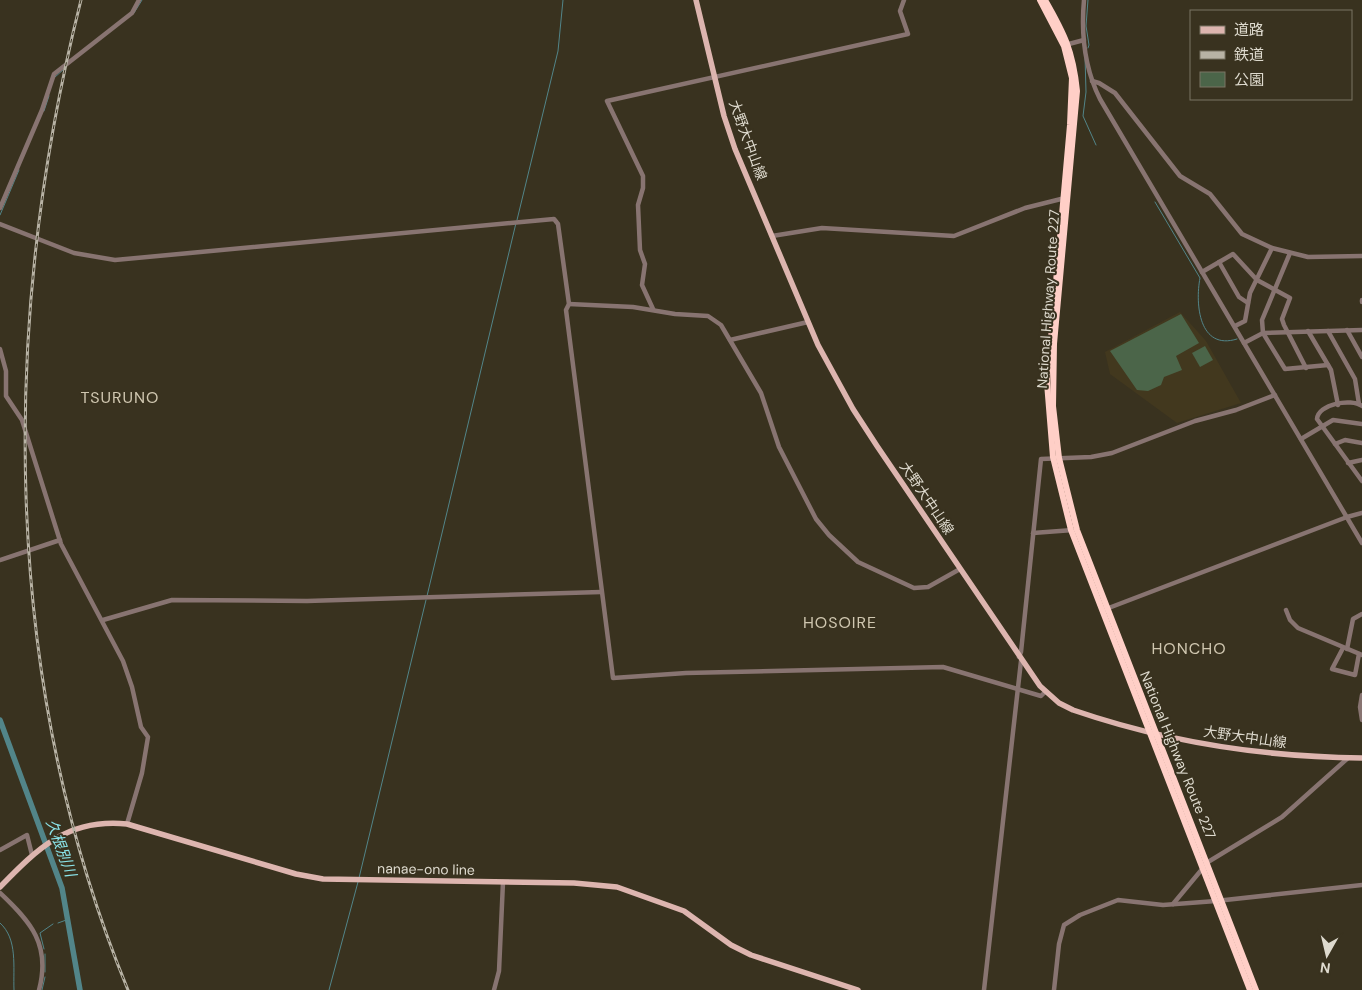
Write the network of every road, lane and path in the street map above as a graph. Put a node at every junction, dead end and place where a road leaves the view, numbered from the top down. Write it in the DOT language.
graph roads {
  1 [pos="139,0"];
  2 [pos="696,0"];
  3 [pos="904,0"];
  4 [pos="1040,0"];
  5 [pos="1045,0"];
  6 [pos="1084,0"];
  7 [pos="1084,40"];
  8 [pos="1066,45"];
  9 [pos="714,77"];
  10 [pos="1092,81"];
  11 [pos="1066,198"];
  12 [pos="0,208"];
  13 [pos="0,224"];
  14 [pos="772,236"];
  15 [pos="1272,248"];
  16 [pos="1290,253"];
  17 [pos="1362,256"];
  18 [pos="1218,262"];
  19 [pos="1202,272"];
  20 [pos="1257,280"];
  21 [pos="1274,288"];
  22 [pos="1248,303"];
  23 [pos="569,304"];
  24 [pos="653,309"];
  25 [pos="808,322"];
  26 [pos="1235,326"];
  27 [pos="1347,330"];
  28 [pos="1362,330"];
  29 [pos="1308,331"];
  30 [pos="1328,331"];
  31 [pos="1286,332"];
  32 [pos="1264,333"];
  33 [pos="730,340"];
  34 [pos="1244,343"];
  35 [pos="0,349"];
  36 [pos="1362,356"];
  37 [pos="1328,365"];
  38 [pos="1306,368"];
  39 [pos="1274,395"];
  40 [pos="1338,404"];
  41 [pos="1361,405"];
  42 [pos="1362,424"];
  43 [pos="1322,426"];
  44 [pos="1301,439"];
  45 [pos="1362,442"];
  46 [pos="1335,444"];
  47 [pos="1056,458"];
  48 [pos="1362,460"];
  49 [pos="1348,462"];
  50 [pos="1362,482"];
  51 [pos="1362,513"];
  52 [pos="1347,517"];
  53 [pos="1074,530"];
  54 [pos="1033,533"];
  55 [pos="60,540"];
  56 [pos="1362,542"];
  57 [pos="0,560"];
  58 [pos="960,570"];
  59 [pos="601,592"];
  60 [pos="1105,610"];
  61 [pos="1286,610"];
  62 [pos="1362,614"];
  63 [pos="103,620"];
  64 [pos="1345,649"];
  65 [pos="1361,655"];
  66 [pos="1020,659"];
  67 [pos="1018,688"];
  68 [pos="1045,692"];
  69 [pos="1362,695"];
  70 [pos="1362,720"];
  71 [pos="1153,733"];
  72 [pos="1348,758"];
  73 [pos="1362,758"];
  74 [pos="127,824"];
  75 [pos="0,850"];
  76 [pos="33,853"];
  77 [pos="1205,865"];
  78 [pos="503,882"];
  79 [pos="1362,885"];
  80 [pos="0,887"];
  81 [pos="0,894"];
  82 [pos="1219,901"];
  83 [pos="1172,904"];
  84 [pos="39,990"];
  85 [pos="494,990"];
  86 [pos="858,990"];
  87 [pos="984,990"];
  88 [pos="1054,990"];
  89 [pos="1250,990"];
  90 [pos="1256,990"];
  1 -- 12 [label="street"];
  2 -- 9 [label="main road, 大野大中山線"];
  3 -- 9 [label="street"];
  4 -- 8 [label="highway, National Highway Route 227"];
  5 -- 8 [label="highway, National Highway Route 227"];
  6 -- 7 [label="street"];
  7 -- 8 [label="street"];
  7 -- 10 [label="street"];
  8 -- 11 [label="highway, National Highway Route 227"];
  9 -- 14 [label="main road, 大野大中山線"];
  9 -- 24 [label="street"];
  10 -- 15 [label="street"];
  10 -- 19 [label="street"];
  11 -- 14 [label="street"];
  11 -- 47 [label="highway, National Highway Route 227"];
  13 -- 23 [label="street"];
  14 -- 25 [label="main road, 大野大中山線"];
  15 -- 16 [label="street"];
  15 -- 20 [label="street"];
  16 -- 17 [label="street"];
  16 -- 21 [label="street"];
  18 -- 19 [label="street"];
  18 -- 20 [label="street"];
  18 -- 22 [label="street"];
  19 -- 26 [label="street"];
  20 -- 21 [label="street"];
  20 -- 22 [label="street"];
  21 -- 31 [label="street"];
  21 -- 32 [label="street"];
  22 -- 26 [label="street"];
  23 -- 24 [label="street"];
  23 -- 59 [label="street"];
  24 -- 33 [label="street"];
  25 -- 33 [label="street"];
  25 -- 58 [label="main road, 大野大中山線"];
  26 -- 34 [label="street"];
  27 -- 28 [label="street"];
  27 -- 30 [label="street"];
  27 -- 36 [label="street"];
  29 -- 30 [label="street"];
  29 -- 31 [label="street"];
  29 -- 37 [label="street"];
  30 -- 41 [label="street"];
  31 -- 32 [label="street"];
  31 -- 38 [label="street"];
  32 -- 34 [label="street"];
  32 -- 38 [label="street"];
  33 -- 58 [label="street"];
  34 -- 39 [label="street"];
  35 -- 55 [label="street"];
  37 -- 38 [label="street"];
  37 -- 40 [label="street"];
  39 -- 44 [label="street"];
  39 -- 47 [label="street"];
  40 -- 41 [label="street"];
  40 -- 43 [label="street"];
  42 -- 43 [label="street"];
  43 -- 44 [label="street"];
  43 -- 46 [label="street"];
  44 -- 52 [label="street"];
  45 -- 46 [label="street"];
  46 -- 49 [label="street"];
  47 -- 53 [label="highway, National Highway Route 227"];
  47 -- 54 [label="street"];
  48 -- 49 [label="street"];
  49 -- 50 [label="street"];
  51 -- 52 [label="street"];
  52 -- 56 [label="street"];
  52 -- 60 [label="street"];
  53 -- 54 [label="street"];
  53 -- 60 [label="highway, National Highway Route 227"];
  54 -- 66 [label="street"];
  55 -- 57 [label="street"];
  55 -- 63 [label="street"];
  58 -- 66 [label="main road, 大野大中山線"];
  59 -- 63 [label="street"];
  59 -- 67 [label="street"];
  60 -- 71 [label="highway, National Highway Route 227"];
  61 -- 64 [label="street"];
  62 -- 64 [label="street"];
  63 -- 74 [label="street"];
  64 -- 65 [label="street"];
  64 -- 65 [label="street"];
  66 -- 67 [label="street"];
  66 -- 68 [label="main road, 大野大中山線"];
  67 -- 68 [label="street"];
  67 -- 87 [label="street"];
  68 -- 71 [label="main road, 大野大中山線"];
  69 -- 70 [label="street"];
  71 -- 72 [label="main road, 大野大中山線"];
  71 -- 77 [label="highway, National Highway Route 227"];
  72 -- 73 [label="main road, 大野大中山線"];
  72 -- 77 [label="street"];
  74 -- 76 [label="main road, nanae-ono line"];
  74 -- 78 [label="main road, nanae-ono line"];
  75 -- 76 [label="street"];
  76 -- 80 [label="main road, nanae-ono line"];
  77 -- 82 [label="highway, National Highway Route 227"];
  77 -- 83 [label="street"];
  78 -- 85 [label="street"];
  78 -- 86 [label="main road, nanae-ono line"];
  79 -- 82 [label="street"];
  81 -- 84 [label="street"];
  82 -- 83 [label="street"];
  82 -- 89 [label="highway, National Highway Route 227"];
  82 -- 90 [label="highway, National Highway Route 227"];
  83 -- 88 [label="street"];
}
